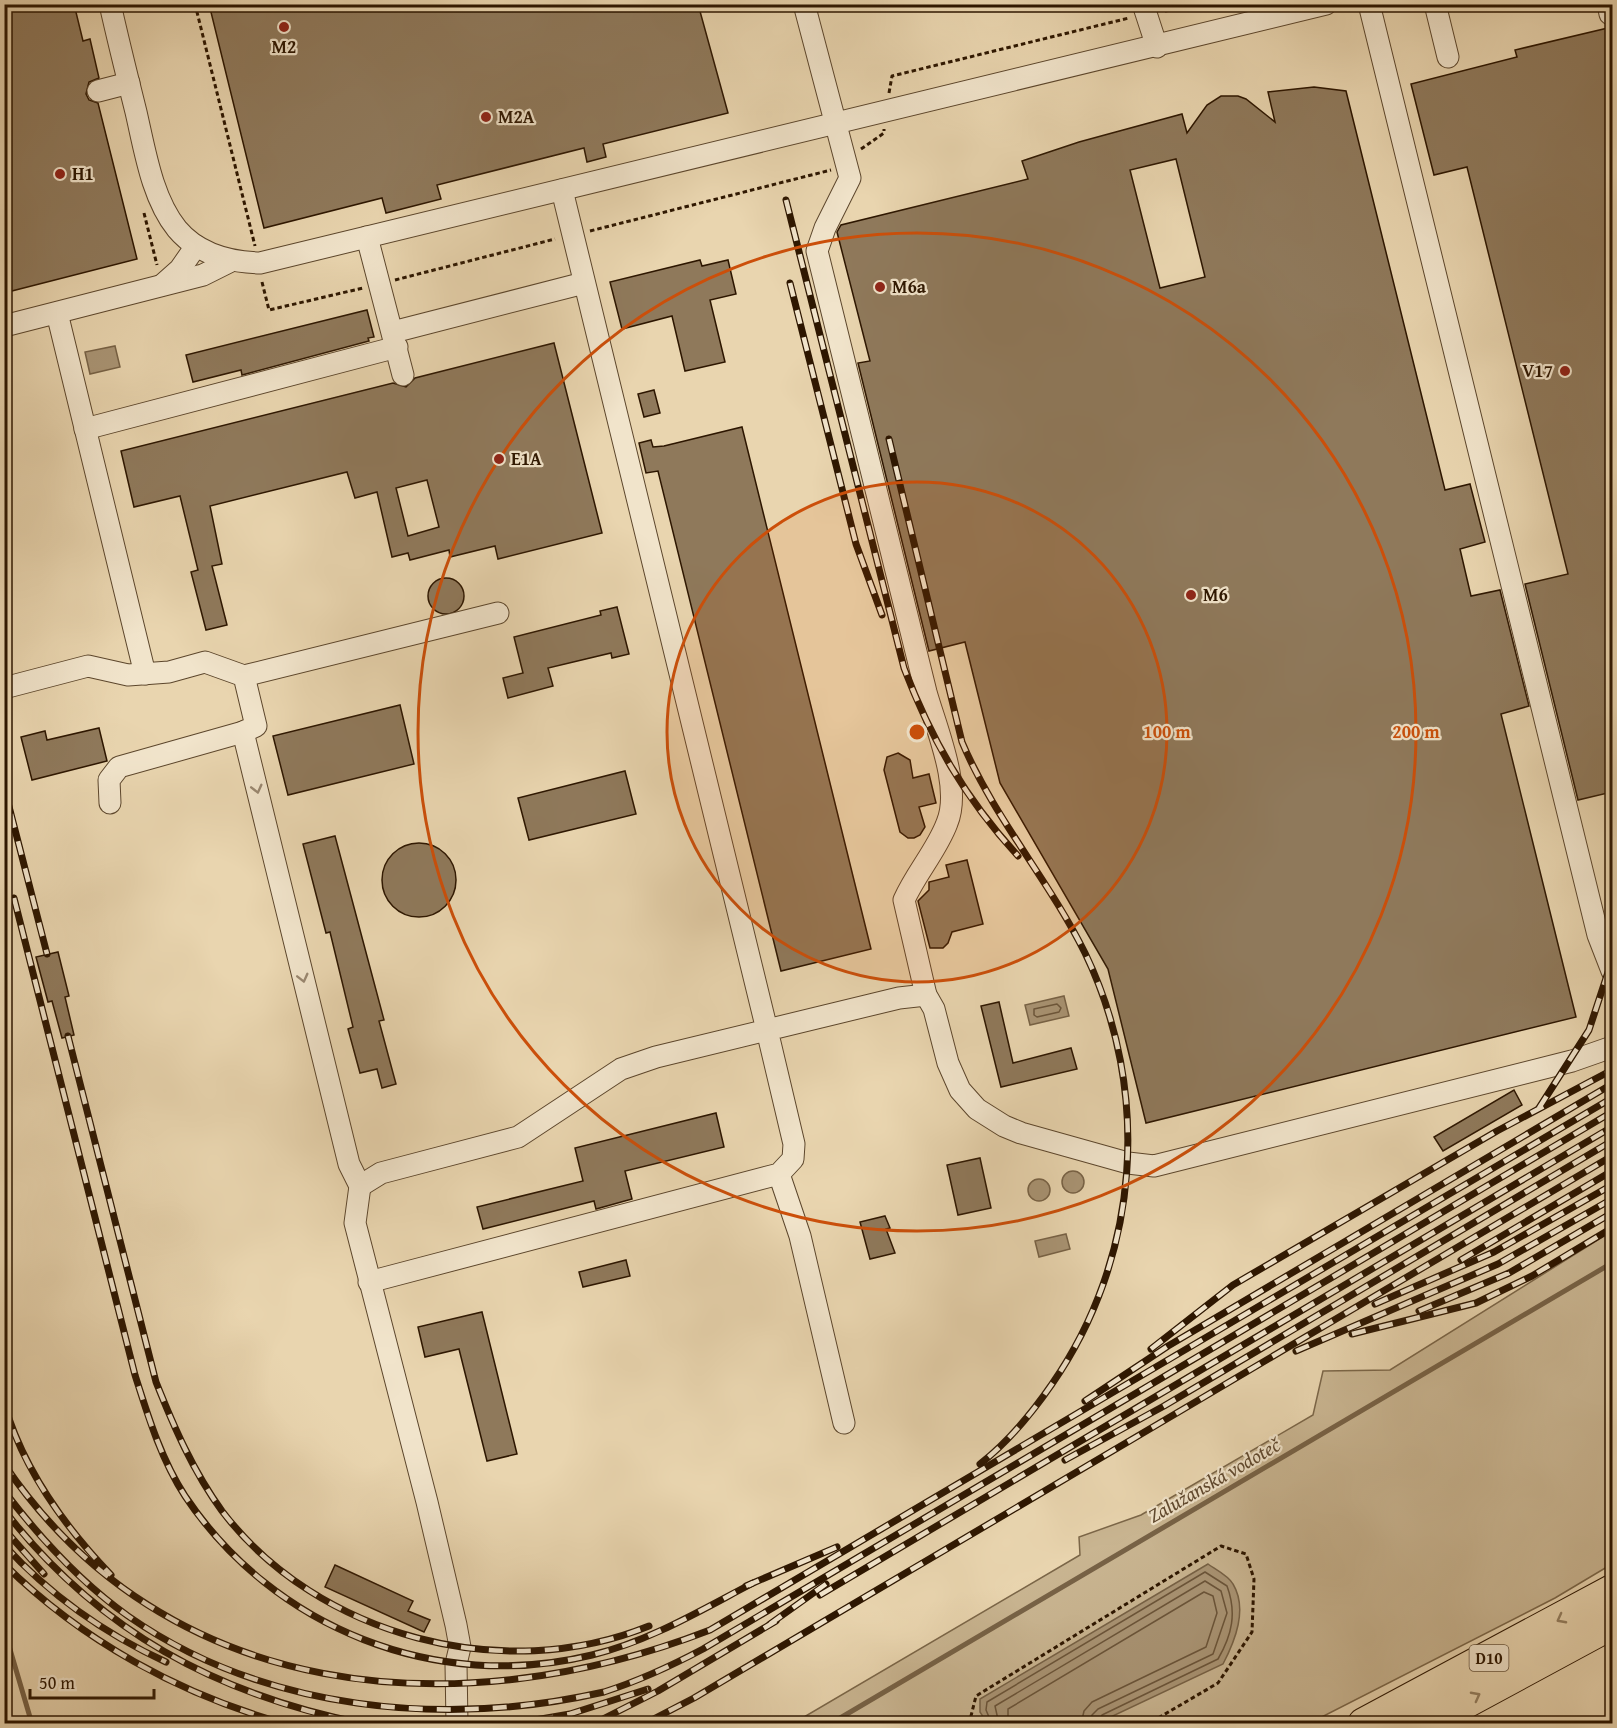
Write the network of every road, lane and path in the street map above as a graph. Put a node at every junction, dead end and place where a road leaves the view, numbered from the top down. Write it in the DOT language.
graph roads {
  1 [pos="110,4"];
  2 [pos="804,4"];
  3 [pos="1143,4"];
  4 [pos="1326,4"];
  5 [pos="1370,4"];
  6 [pos="1435,4"];
  7 [pos="1156,47"];
  8 [pos="1448,57"];
  9 [pos="129,83"];
  10 [pos="98,91"];
  11 [pos="833,123"];
  12 [pos="562,190"];
  13 [pos="367,237"];
  14 [pos="196,246"];
  15 [pos="229,262"];
  16 [pos="584,283"];
  17 [pos="161,285"];
  18 [pos="57,313"];
  19 [pos="4,326"];
  20 [pos="395,340"];
  21 [pos="404,375"];
  22 [pos="85,429"];
  23 [pos="498,613"];
  24 [pos="145,674"];
  25 [pos="244,676"];
  26 [pos="4,688"];
  27 [pos="243,732"];
  28 [pos="110,803"];
  29 [pos="1612,971"];
  30 [pos="926,995"];
  31 [pos="767,1030"];
  32 [pos="1612,1047"];
  33 [pos="779,1174"];
  34 [pos="360,1186"];
  35 [pos="369,1282"];
  36 [pos="844,1423"];
  37 [pos="1612,1591"];
  38 [pos="1612,1623"];
  39 [pos="457,1724"];
  40 [pos="969,1724"];
  41 [pos="1148,1724"];
  42 [pos="1364,1724"];
  43 [pos="1425,1724"];
  1 -- 9 [label="lane"];
  2 -- 11 [label="lane"];
  3 -- 7 [label="lane"];
  4 -- 7 [label="lane"];
  5 -- 29 [label="lane"];
  6 -- 8 [label="lane"];
  7 -- 11 [label="lane"];
  9 -- 10 [label="lane"];
  9 -- 14 [label="lane"];
  11 -- 12 [label="lane"];
  11 -- 30 [label="lane"];
  12 -- 13 [label="lane"];
  12 -- 16 [label="lane"];
  13 -- 15 [label="lane"];
  13 -- 20 [label="lane"];
  14 -- 15 [label="lane"];
  14 -- 17 [label="lane"];
  15 -- 17 [label="lane"];
  16 -- 20 [label="lane"];
  16 -- 31 [label="lane"];
  17 -- 18 [label="lane"];
  18 -- 19 [label="lane"];
  18 -- 22 [label="lane"];
  20 -- 21 [label="lane"];
  20 -- 22 [label="lane"];
  22 -- 24 [label="lane"];
  23 -- 25 [label="lane"];
  24 -- 25 [label="lane"];
  24 -- 26 [label="lane"];
  25 -- 27 [label="lane"];
  27 -- 28 [label="lane"];
  27 -- 34 [label="lane, one-way"];
  30 -- 31 [label="lane"];
  30 -- 32 [label="lane"];
  31 -- 33 [label="lane"];
  31 -- 34 [label="lane"];
  33 -- 35 [label="lane"];
  33 -- 36 [label="lane"];
  34 -- 35 [label="lane"];
  35 -- 39 [label="lane"];
  37 -- 42 [label="highway, D10, one-way"];
  43 -- 38 [label="highway, D10, one-way"];
  40 -- 41 [label="path"];
}
